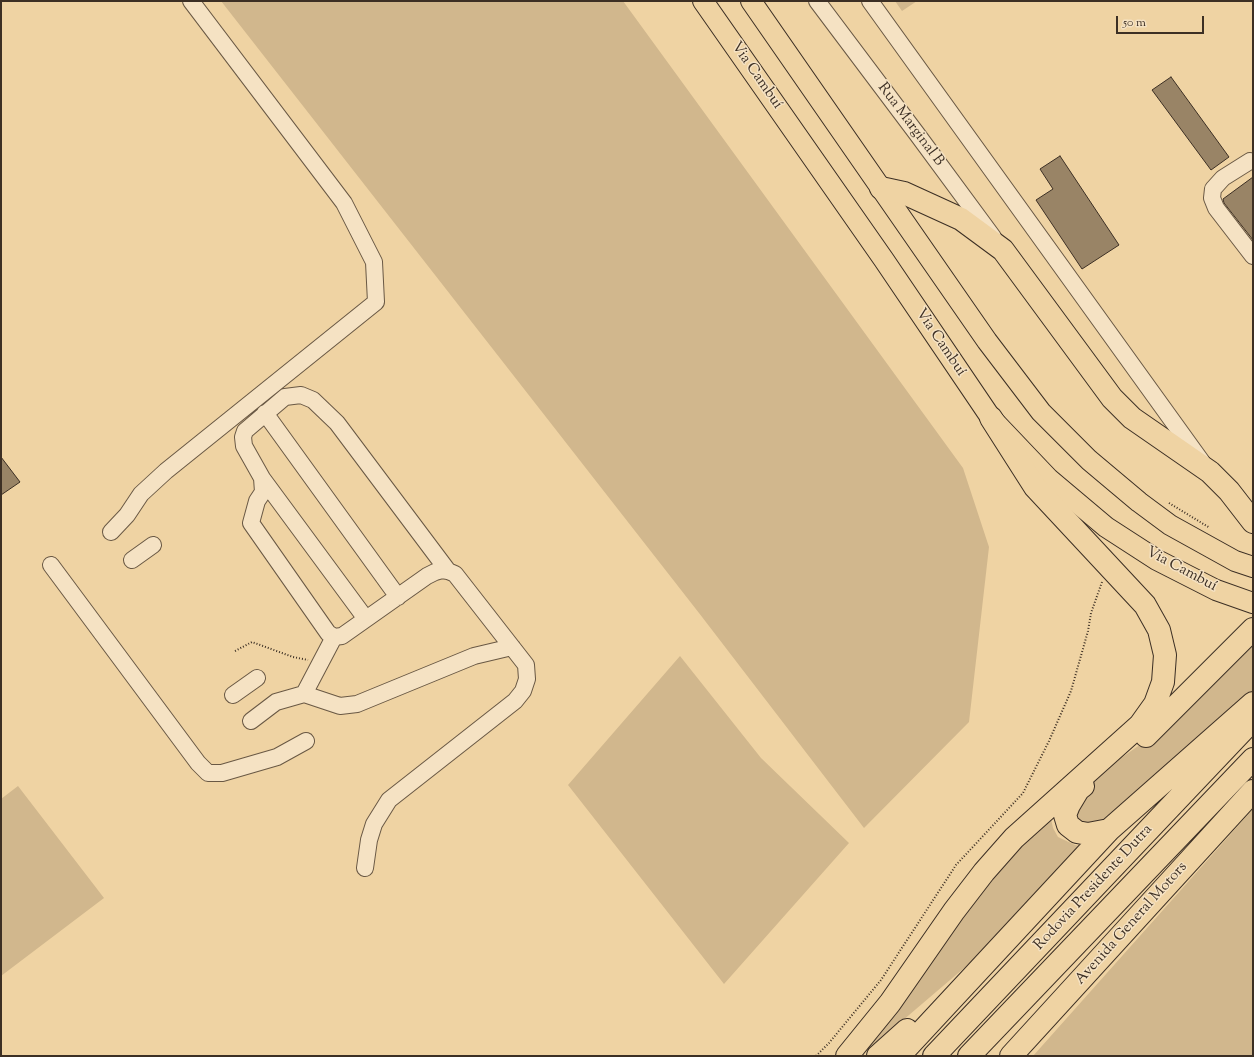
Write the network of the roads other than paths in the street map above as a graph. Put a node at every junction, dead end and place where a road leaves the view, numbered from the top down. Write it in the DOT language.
graph roads {
  1 [pos="191,1"];
  2 [pos="704,1"];
  3 [pos="751,1"];
  4 [pos="817,1"];
  5 [pos="870,1"];
  6 [pos="1252,162"];
  7 [pos="881,188"];
  8 [pos="1003,250"];
  9 [pos="1253,256"];
  10 [pos="265,413"];
  11 [pos="991,418"];
  12 [pos="1210,472"];
  13 [pos="262,478"];
  14 [pos="1253,522"];
  15 [pos="111,532"];
  16 [pos="153,545"];
  17 [pos="132,560"];
  18 [pos="1244,564"];
  19 [pos="51,565"];
  20 [pos="448,571"];
  21 [pos="398,597"];
  22 [pos="1253,603"];
  23 [pos="366,619"];
  24 [pos="1253,629"];
  25 [pos="334,636"];
  26 [pos="512,648"];
  27 [pos="257,678"];
  28 [pos="304,694"];
  29 [pos="233,695"];
  30 [pos="1253,703"];
  31 [pos="1253,719"];
  32 [pos="251,721"];
  33 [pos="306,740"];
  34 [pos="1253,759"];
  35 [pos="1253,791"];
  36 [pos="1109,830"];
  37 [pos="365,868"];
  38 [pos="995,953"];
  39 [pos="847,1056"];
  40 [pos="878,1056"];
  41 [pos="899,1056"];
  42 [pos="934,1056"];
  43 [pos="969,1056"];
  44 [pos="1011,1056"];
  1 -- 15 [label="lane"];
  2 -- 11 [label="main road, Via Cambuí"];
  3 -- 7 [label="main road"];
  4 -- 8 [label="lane, Rua Marginal B"];
  5 -- 12 [label="lane"];
  6 -- 9 [label="lane"];
  7 -- 8 [label="highway"];
  7 -- 18 [label="main road"];
  8 -- 12 [label="highway"];
  10 -- 13 [label="lane"];
  10 -- 20 [label="lane"];
  10 -- 21 [label="lane"];
  11 -- 22 [label="main road, Via Cambuí"];
  11 -- 39 [label="highway"];
  12 -- 14 [label="highway"];
  13 -- 23 [label="lane"];
  13 -- 25 [label="lane"];
  16 -- 17 [label="lane"];
  19 -- 33 [label="lane"];
  20 -- 21 [label="lane"];
  20 -- 26 [label="lane"];
  21 -- 23 [label="lane"];
  23 -- 25 [label="lane"];
  24 -- 36 [label="highway"];
  25 -- 28 [label="lane"];
  26 -- 28 [label="lane"];
  26 -- 37 [label="lane"];
  27 -- 29 [label="lane"];
  28 -- 32 [label="lane"];
  30 -- 36 [label="highway"];
  31 -- 42 [label="highway, Rodovia Presidente Dutra"];
  34 -- 43 [label="highway, Rodovia Presidente Dutra"];
  35 -- 44 [label="highway, Avenida General Motors"];
  36 -- 38 [label="highway"];
  38 -- 40 [label="highway"];
  38 -- 41 [label="highway"];
}
